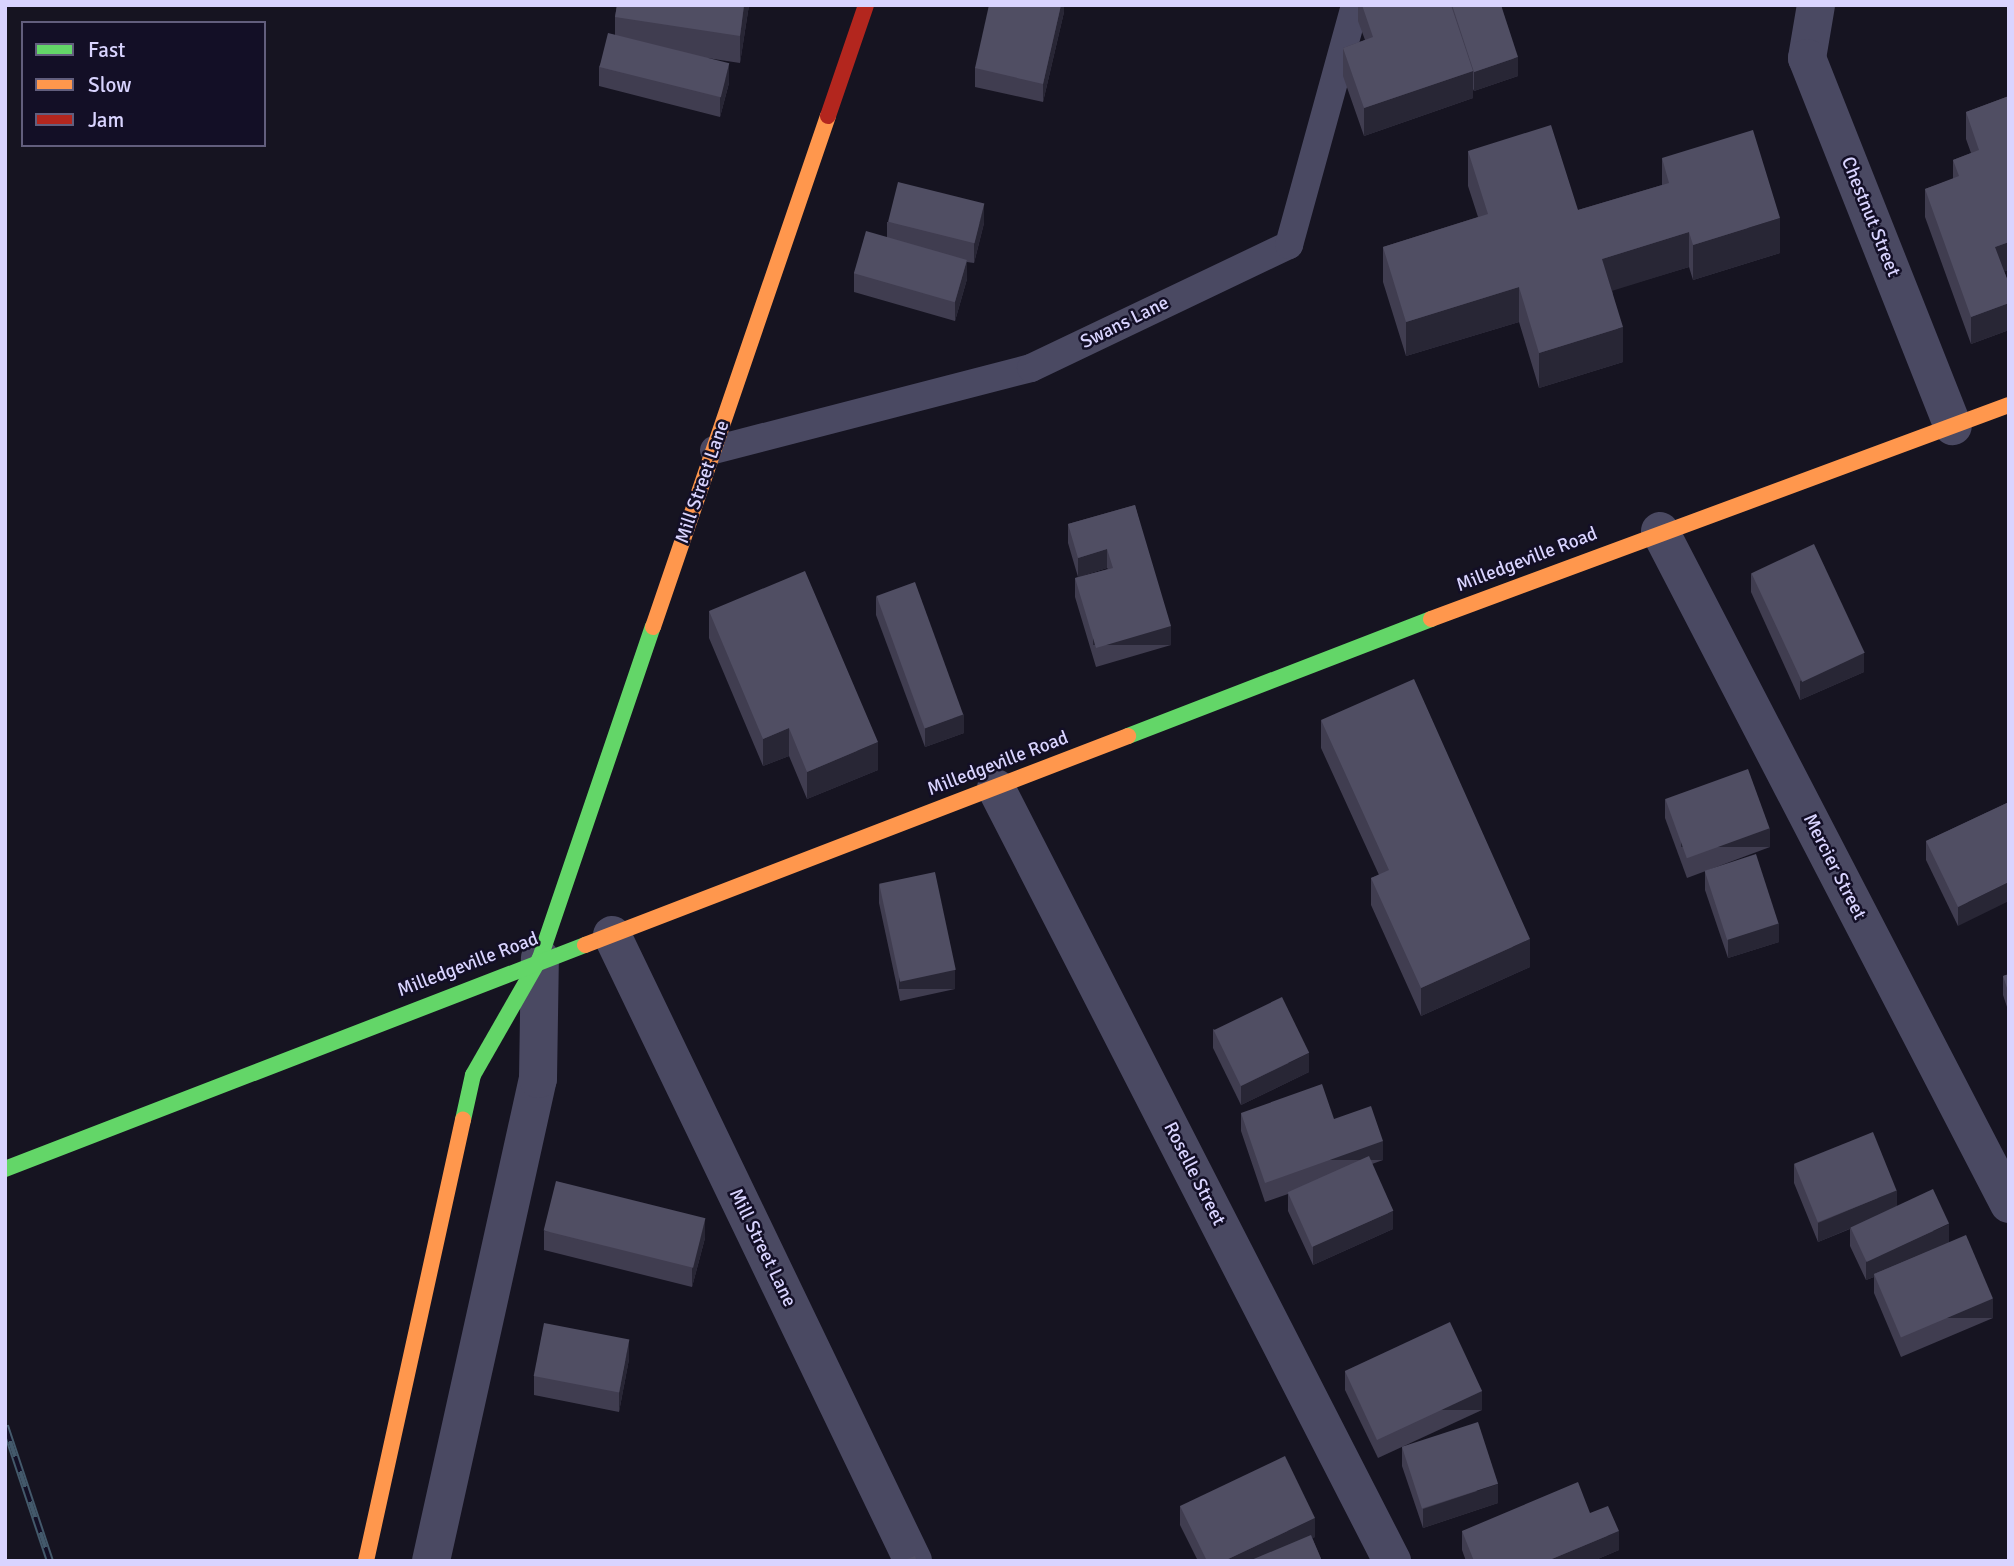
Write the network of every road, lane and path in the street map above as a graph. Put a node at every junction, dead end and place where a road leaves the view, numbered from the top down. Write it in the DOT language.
graph roads {
  1 [pos="866,5"];
  2 [pos="1355,5"];
  3 [pos="1816,5"];
  4 [pos="2009,405"];
  5 [pos="1953,426"];
  6 [pos="714,450"];
  7 [pos="1660,531"];
  8 [pos="996,788"];
  9 [pos="612,935"];
  10 [pos="540,958"];
  11 [pos="5,1168"];
  12 [pos="2009,1203"];
  13 [pos="366,1561"];
  14 [pos="431,1561"];
  15 [pos="913,1561"];
  16 [pos="1392,1561"];
  1 -- 6 [label="main road, Mill Street Lane"];
  2 -- 6 [label="lane, Swans Lane"];
  3 -- 5 [label="street, Chestnut Street"];
  4 -- 5 [label="main road, Milledgeville Road"];
  5 -- 7 [label="main road, Milledgeville Road"];
  6 -- 10 [label="main road, Mill Street Lane"];
  7 -- 8 [label="main road, Milledgeville Road"];
  7 -- 12 [label="street, Mercier Street"];
  8 -- 9 [label="main road, Milledgeville Road"];
  8 -- 16 [label="street, Roselle Street"];
  9 -- 10 [label="main road, Milledgeville Road"];
  9 -- 15 [label="street, Mill Street Lane"];
  10 -- 11 [label="main road, Milledgeville Road"];
  10 -- 13 [label="main road, Mill Street Lane"];
  10 -- 14 [label="street, Mill Street Lane"];
}
